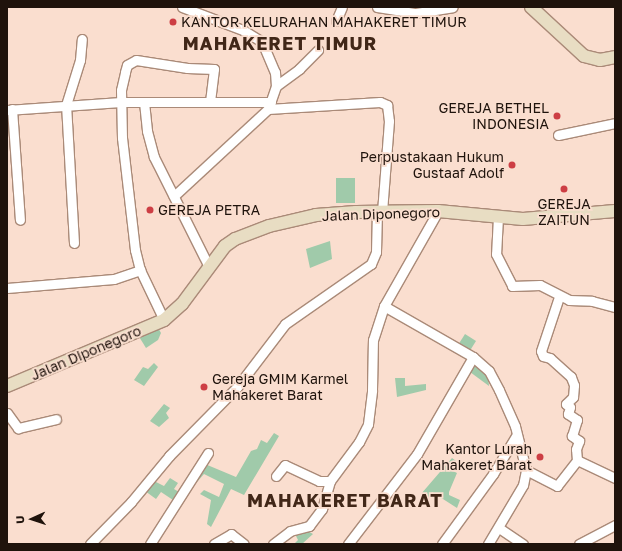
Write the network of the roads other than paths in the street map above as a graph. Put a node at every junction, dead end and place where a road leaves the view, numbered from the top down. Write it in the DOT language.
graph roads {
  1 [pos="182,7"];
  2 [pos="342,7"];
  3 [pos="377,7"];
  4 [pos="449,7"];
  5 [pos="531,7"];
  6 [pos="200,10"];
  7 [pos="336,21"];
  8 [pos="82,39"];
  9 [pos="318,50"];
  10 [pos="615,57"];
  11 [pos="276,86"];
  12 [pos="210,100"];
  13 [pos="121,102"];
  14 [pos="144,102"];
  15 [pos="66,105"];
  16 [pos="269,105"];
  17 [pos="9,109"];
  18 [pos="615,123"];
  19 [pos="558,135"];
  20 [pos="174,196"];
  21 [pos="438,211"];
  22 [pos="615,211"];
  23 [pos="380,212"];
  24 [pos="498,217"];
  25 [pos="20,220"];
  26 [pos="74,243"];
  27 [pos="208,265"];
  28 [pos="140,270"];
  29 [pos="7,288"];
  30 [pos="559,297"];
  31 [pos="384,306"];
  32 [pos="615,307"];
  33 [pos="164,320"];
  34 [pos="473,357"];
  35 [pos="7,386"];
  36 [pos="7,413"];
  37 [pos="56,419"];
  38 [pos="516,436"];
  39 [pos="208,453"];
  40 [pos="578,460"];
  41 [pos="526,470"];
  42 [pos="276,476"];
  43 [pos="615,478"];
  44 [pos="330,480"];
  45 [pos="615,525"];
  46 [pos="499,528"];
  47 [pos="90,544"];
  48 [pos="150,544"];
  49 [pos="214,544"];
  50 [pos="244,544"];
  51 [pos="273,544"];
  52 [pos="348,544"];
  53 [pos="442,544"];
  54 [pos="488,544"];
  55 [pos="523,544"];
  56 [pos="579,544"];
  1 -- 6 [label="street"];
  2 -- 7 [label="street"];
  3 -- 4 [label="street"];
  5 -- 10 [label="main road"];
  6 -- 11 [label="street"];
  8 -- 15 [label="street"];
  9 -- 11 [label="street"];
  11 -- 16 [label="street"];
  12 -- 13 [label="street"];
  12 -- 14 [label="street"];
  12 -- 16 [label="street"];
  13 -- 14 [label="street"];
  13 -- 15 [label="street"];
  13 -- 28 [label="street"];
  14 -- 20 [label="street"];
  15 -- 17 [label="street"];
  15 -- 26 [label="street"];
  16 -- 20 [label="street"];
  16 -- 23 [label="street"];
  17 -- 25 [label="street"];
  18 -- 19 [label="street"];
  20 -- 27 [label="street"];
  21 -- 23 [label="main road, Jalan Diponegoro"];
  21 -- 24 [label="main road, Jalan Diponegoro"];
  21 -- 31 [label="street"];
  22 -- 24 [label="main road, Jalan Diponegoro"];
  23 -- 27 [label="main road, Jalan Diponegoro"];
  23 -- 47 [label="street"];
  24 -- 30 [label="street"];
  27 -- 33 [label="main road, Jalan Diponegoro"];
  28 -- 29 [label="street"];
  28 -- 33 [label="street"];
  30 -- 32 [label="street"];
  30 -- 40 [label="street"];
  31 -- 34 [label="street"];
  31 -- 44 [label="street"];
  33 -- 35 [label="main road, Jalan Diponegoro"];
  34 -- 38 [label="street"];
  34 -- 52 [label="street"];
  36 -- 37 [label="street"];
  38 -- 41 [label="street"];
  38 -- 53 [label="street"];
  39 -- 48 [label="street"];
  40 -- 41 [label="street"];
  40 -- 43 [label="street"];
  41 -- 46 [label="street"];
  42 -- 44 [label="street"];
  44 -- 51 [label="street"];
  45 -- 56 [label="street"];
  46 -- 54 [label="street"];
  46 -- 55 [label="street"];
  49 -- 50 [label="street"];
}
